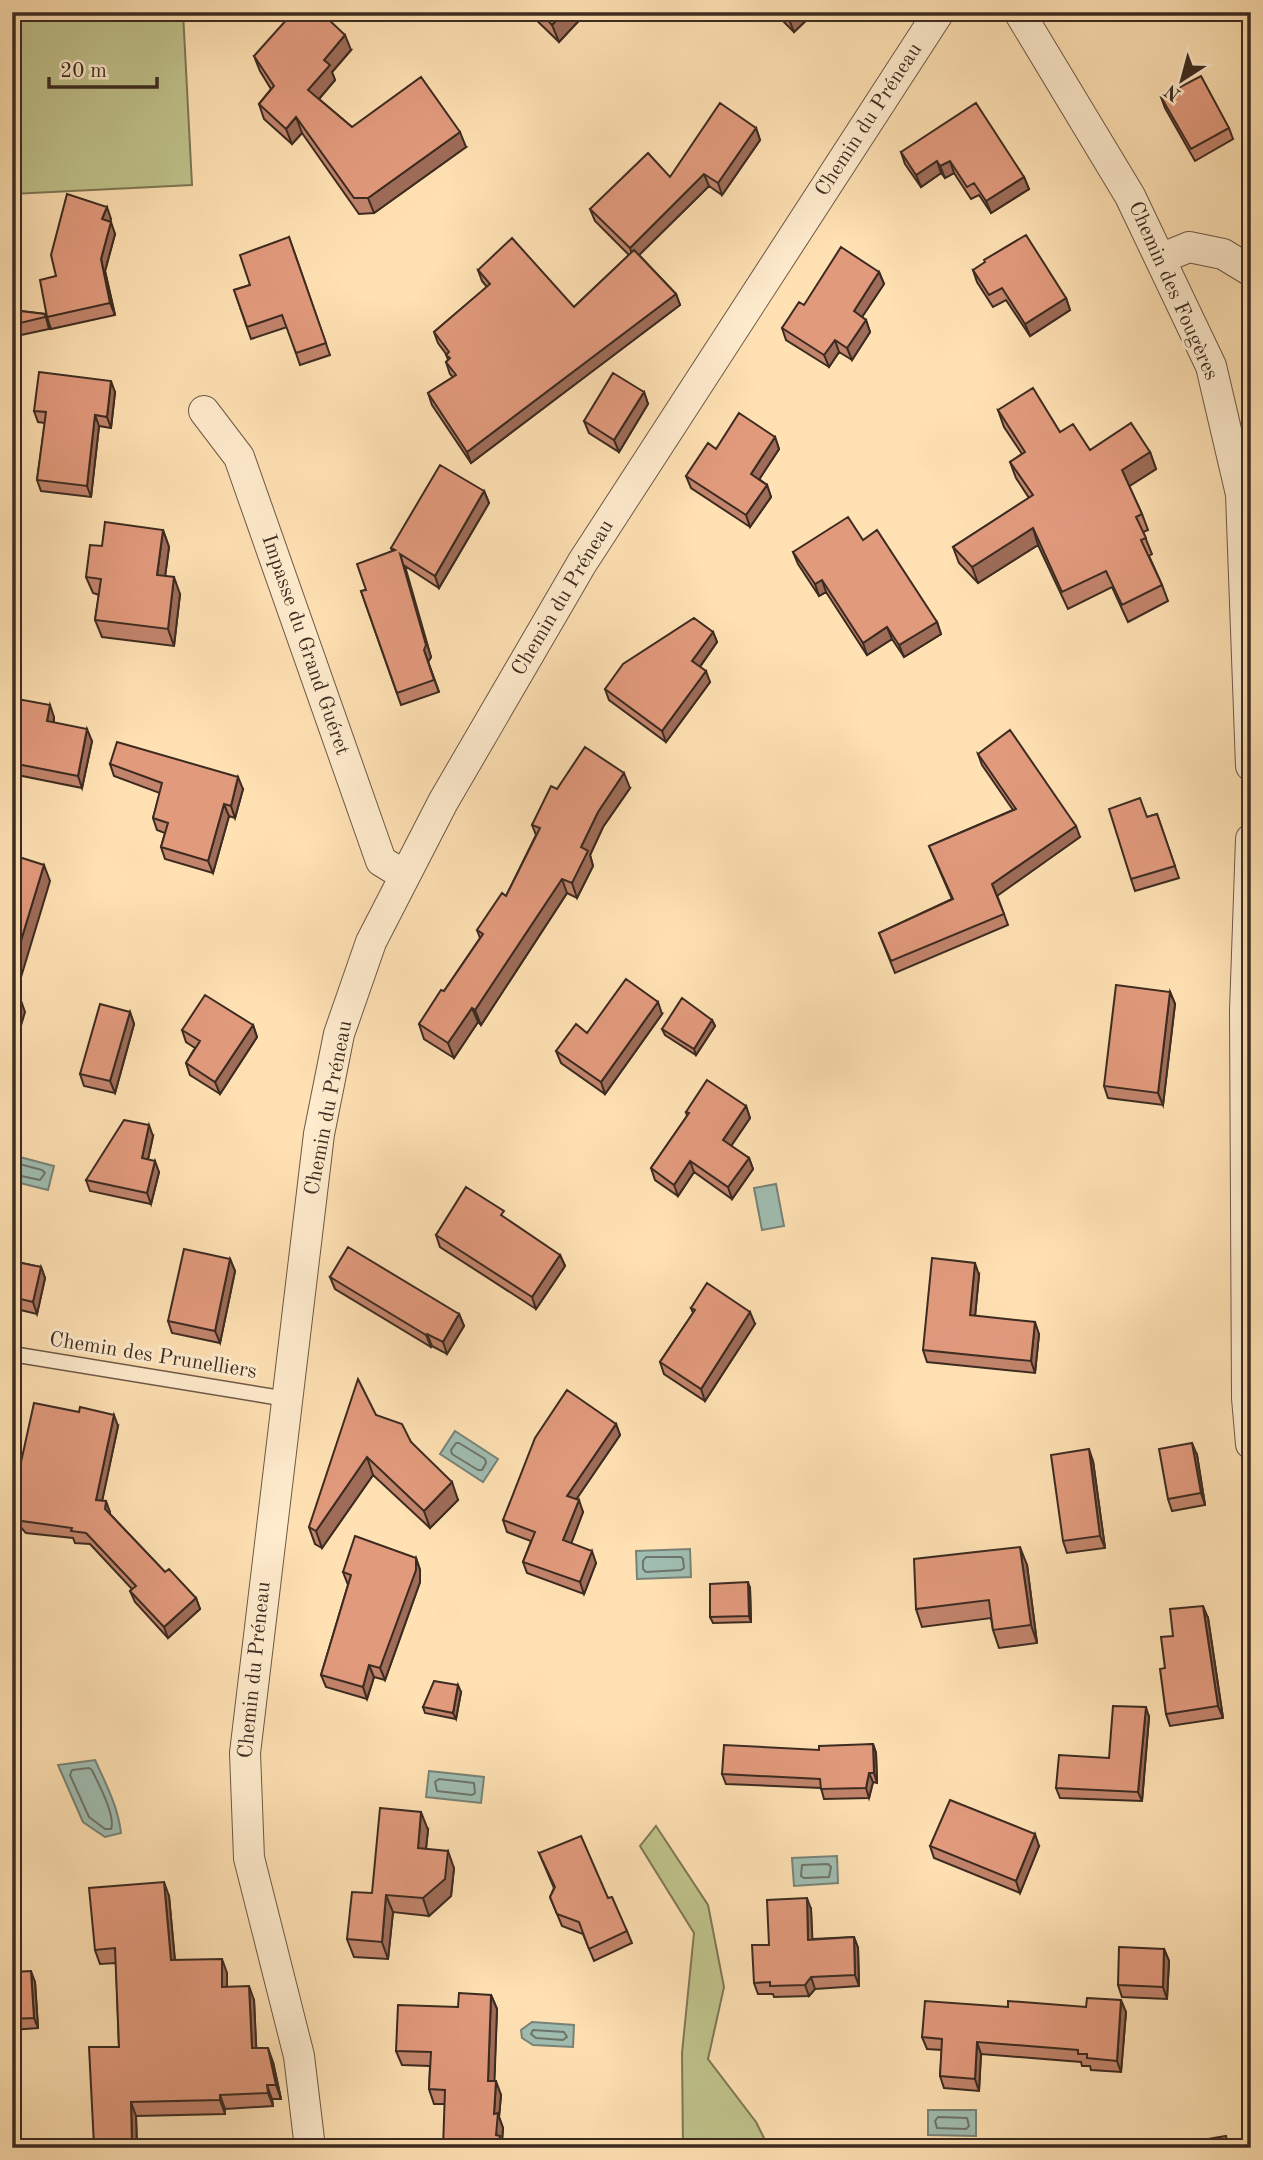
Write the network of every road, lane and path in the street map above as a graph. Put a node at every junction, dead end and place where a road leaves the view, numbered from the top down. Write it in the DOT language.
graph roads {
  1 [pos="939,12"];
  2 [pos="1019,12"];
  3 [pos="1160,259"];
  4 [pos="1251,271"];
  5 [pos="204,411"];
  6 [pos="1251,766"];
  7 [pos="1251,839"];
  8 [pos="404,875"];
  9 [pos="1248,1011"];
  10 [pos="12,1354"];
  11 [pos="287,1399"];
  12 [pos="1251,1444"];
  13 [pos="310,2148"];
  1 -- 8 [label="street, Chemin du Préneau"];
  2 -- 3 [label="street, Chemin des Fougères"];
  3 -- 4 [label="street"];
  3 -- 6 [label="street, Chemin des Fougères"];
  5 -- 8 [label="street, Impasse du Grand Guéret"];
  7 -- 9 [label="street"];
  8 -- 11 [label="street, Chemin du Préneau"];
  9 -- 12 [label="street"];
  10 -- 11 [label="lane, Chemin des Prunelliers"];
  11 -- 13 [label="street, Chemin du Préneau"];
}
